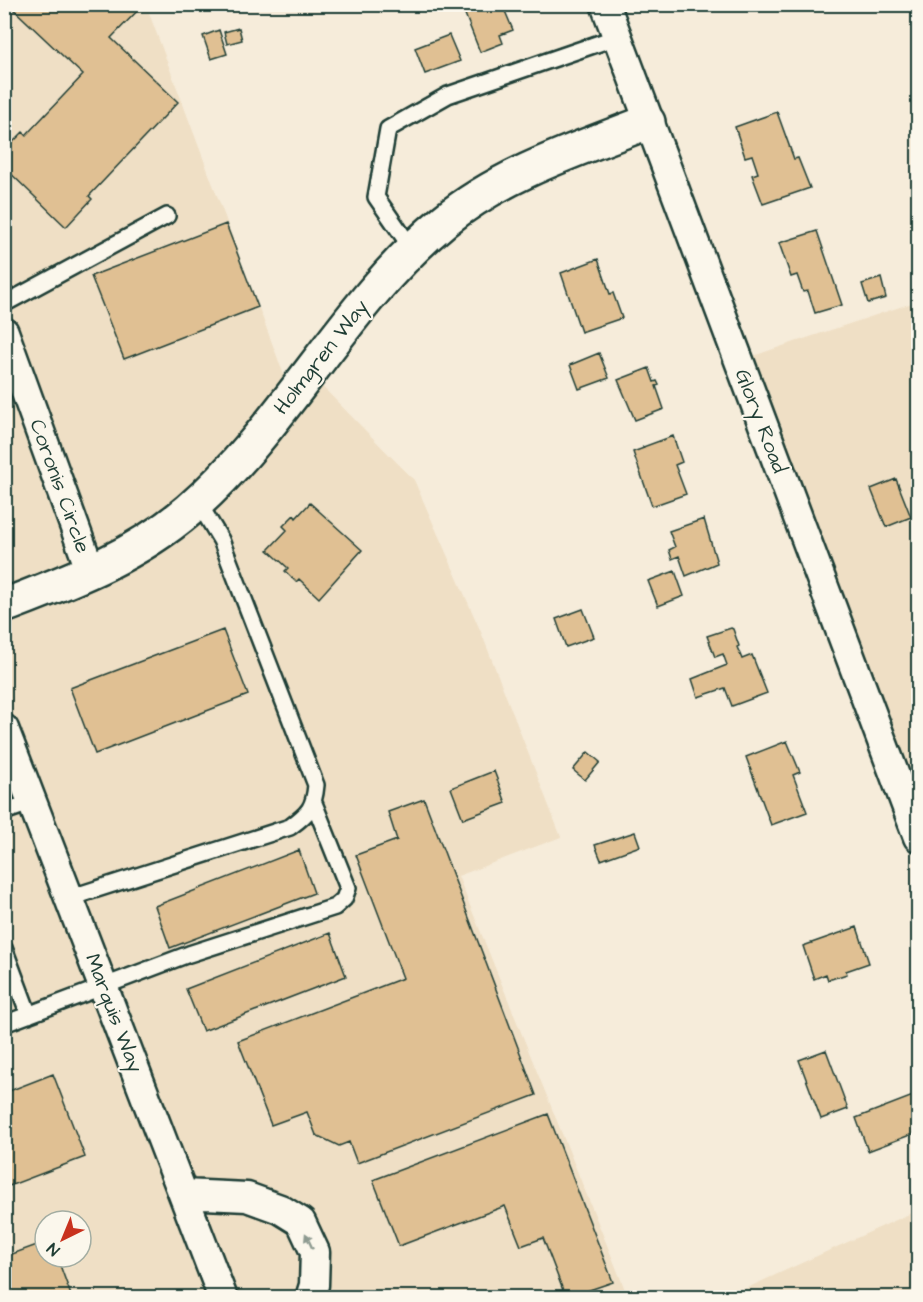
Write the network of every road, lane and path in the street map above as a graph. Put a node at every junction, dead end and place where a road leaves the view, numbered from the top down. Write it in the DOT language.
graph roads {
  1 [pos="605,4"];
  2 [pos="617,37"];
  3 [pos="648,122"];
  4 [pos="167,216"];
  5 [pos="412,249"];
  6 [pos="4,304"];
  7 [pos="4,332"];
  8 [pos="198,501"];
  9 [pos="91,572"];
  10 [pos="4,606"];
  11 [pos="4,729"];
  12 [pos="33,802"];
  13 [pos="314,803"];
  14 [pos="4,812"];
  15 [pos="918,837"];
  16 [pos="69,898"];
  17 [pos="4,948"];
  18 [pos="104,987"];
  19 [pos="29,1015"];
  20 [pos="4,1024"];
  21 [pos="183,1194"];
  22 [pos="223,1298"];
  23 [pos="310,1298"];
  1 -- 2 [label="street, Glory Road"];
  2 -- 3 [label="street, Glory Road"];
  2 -- 5 [label="lane"];
  3 -- 5 [label="street, Holmgren Way"];
  3 -- 15 [label="street, Glory Road"];
  4 -- 6 [label="lane"];
  5 -- 8 [label="street, Holmgren Way"];
  7 -- 9 [label="street, Coronis Circle"];
  8 -- 9 [label="street, Holmgren Way"];
  8 -- 13 [label="lane"];
  9 -- 10 [label="street, Holmgren Way"];
  11 -- 12 [label="street, Marquis Way"];
  12 -- 14 [label="lane"];
  12 -- 16 [label="street, Marquis Way"];
  13 -- 16 [label="lane"];
  13 -- 18 [label="lane"];
  16 -- 18 [label="street, Marquis Way"];
  17 -- 19 [label="lane"];
  18 -- 19 [label="lane"];
  18 -- 21 [label="street, Marquis Way"];
  19 -- 20 [label="lane"];
  21 -- 22 [label="street, Marquis Way"];
  23 -- 21 [label="street, one-way"];
}
